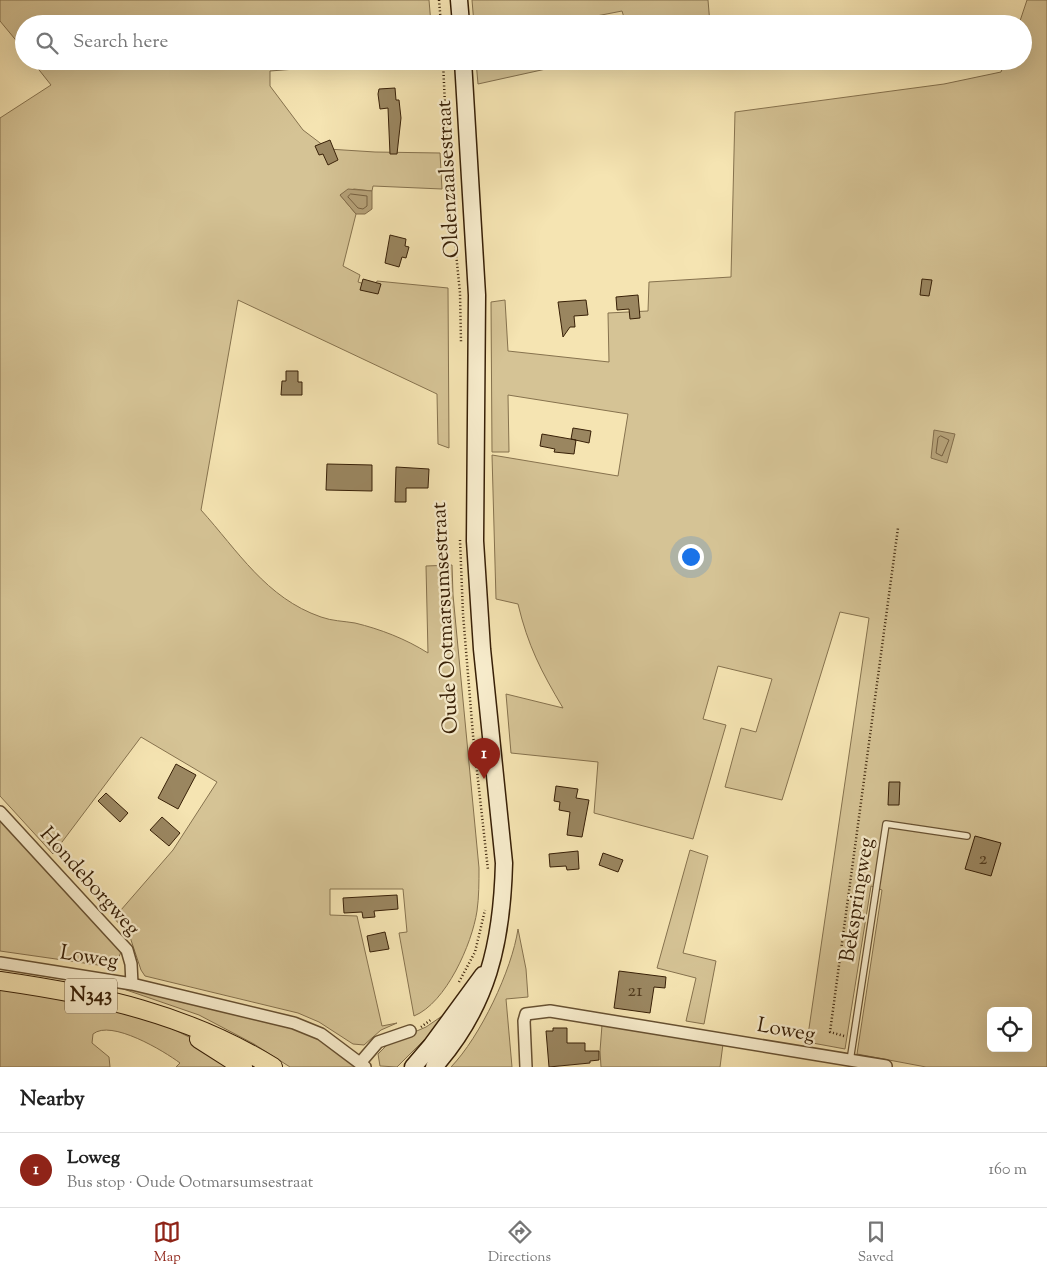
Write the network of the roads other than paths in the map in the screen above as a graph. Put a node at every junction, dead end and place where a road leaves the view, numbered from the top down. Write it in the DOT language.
graph roads {
  1 [pos="459,0"];
  2 [pos="460,15"];
  3 [pos="464,70"];
  4 [pos="477,295"];
  5 [pos="0,812"];
  6 [pos="967,836"];
  7 [pos="0,963"];
  8 [pos="488,970"];
  9 [pos="0,981"];
  10 [pos="132,984"];
  11 [pos="179,1023"];
  12 [pos="410,1031"];
  13 [pos="850,1061"];
  14 [pos="362,1065"];
  15 [pos="886,1066"];
  16 [pos="243,1067"];
  17 [pos="273,1067"];
  18 [pos="413,1067"];
  19 [pos="434,1067"];
  20 [pos="526,1067"];
  1 -- 2 [label="main road"];
  3 -- 4 [label="main road, Oldenzaalsestraat"];
  4 -- 8 [label="main road, Oude Ootmarsumsestraat"];
  5 -- 10 [label="street, Hondeborgweg"];
  6 -- 13 [label="lane, Bekspringweg"];
  7 -- 10 [label="street, Loweg"];
  8 -- 18 [label="main road, Oude Ootmarsumsestraat"];
  8 -- 19 [label="main road, Oude Ootmarsumsestraat"];
  9 -- 11 [label="main road, N343"];
  10 -- 14 [label="street, Loweg"];
  11 -- 16 [label="main road, N343"];
  11 -- 17 [label="main road, N343"];
  12 -- 14 [label="street"];
  13 -- 15 [label="street, Loweg"];
  13 -- 20 [label="street, Loweg"];
}
